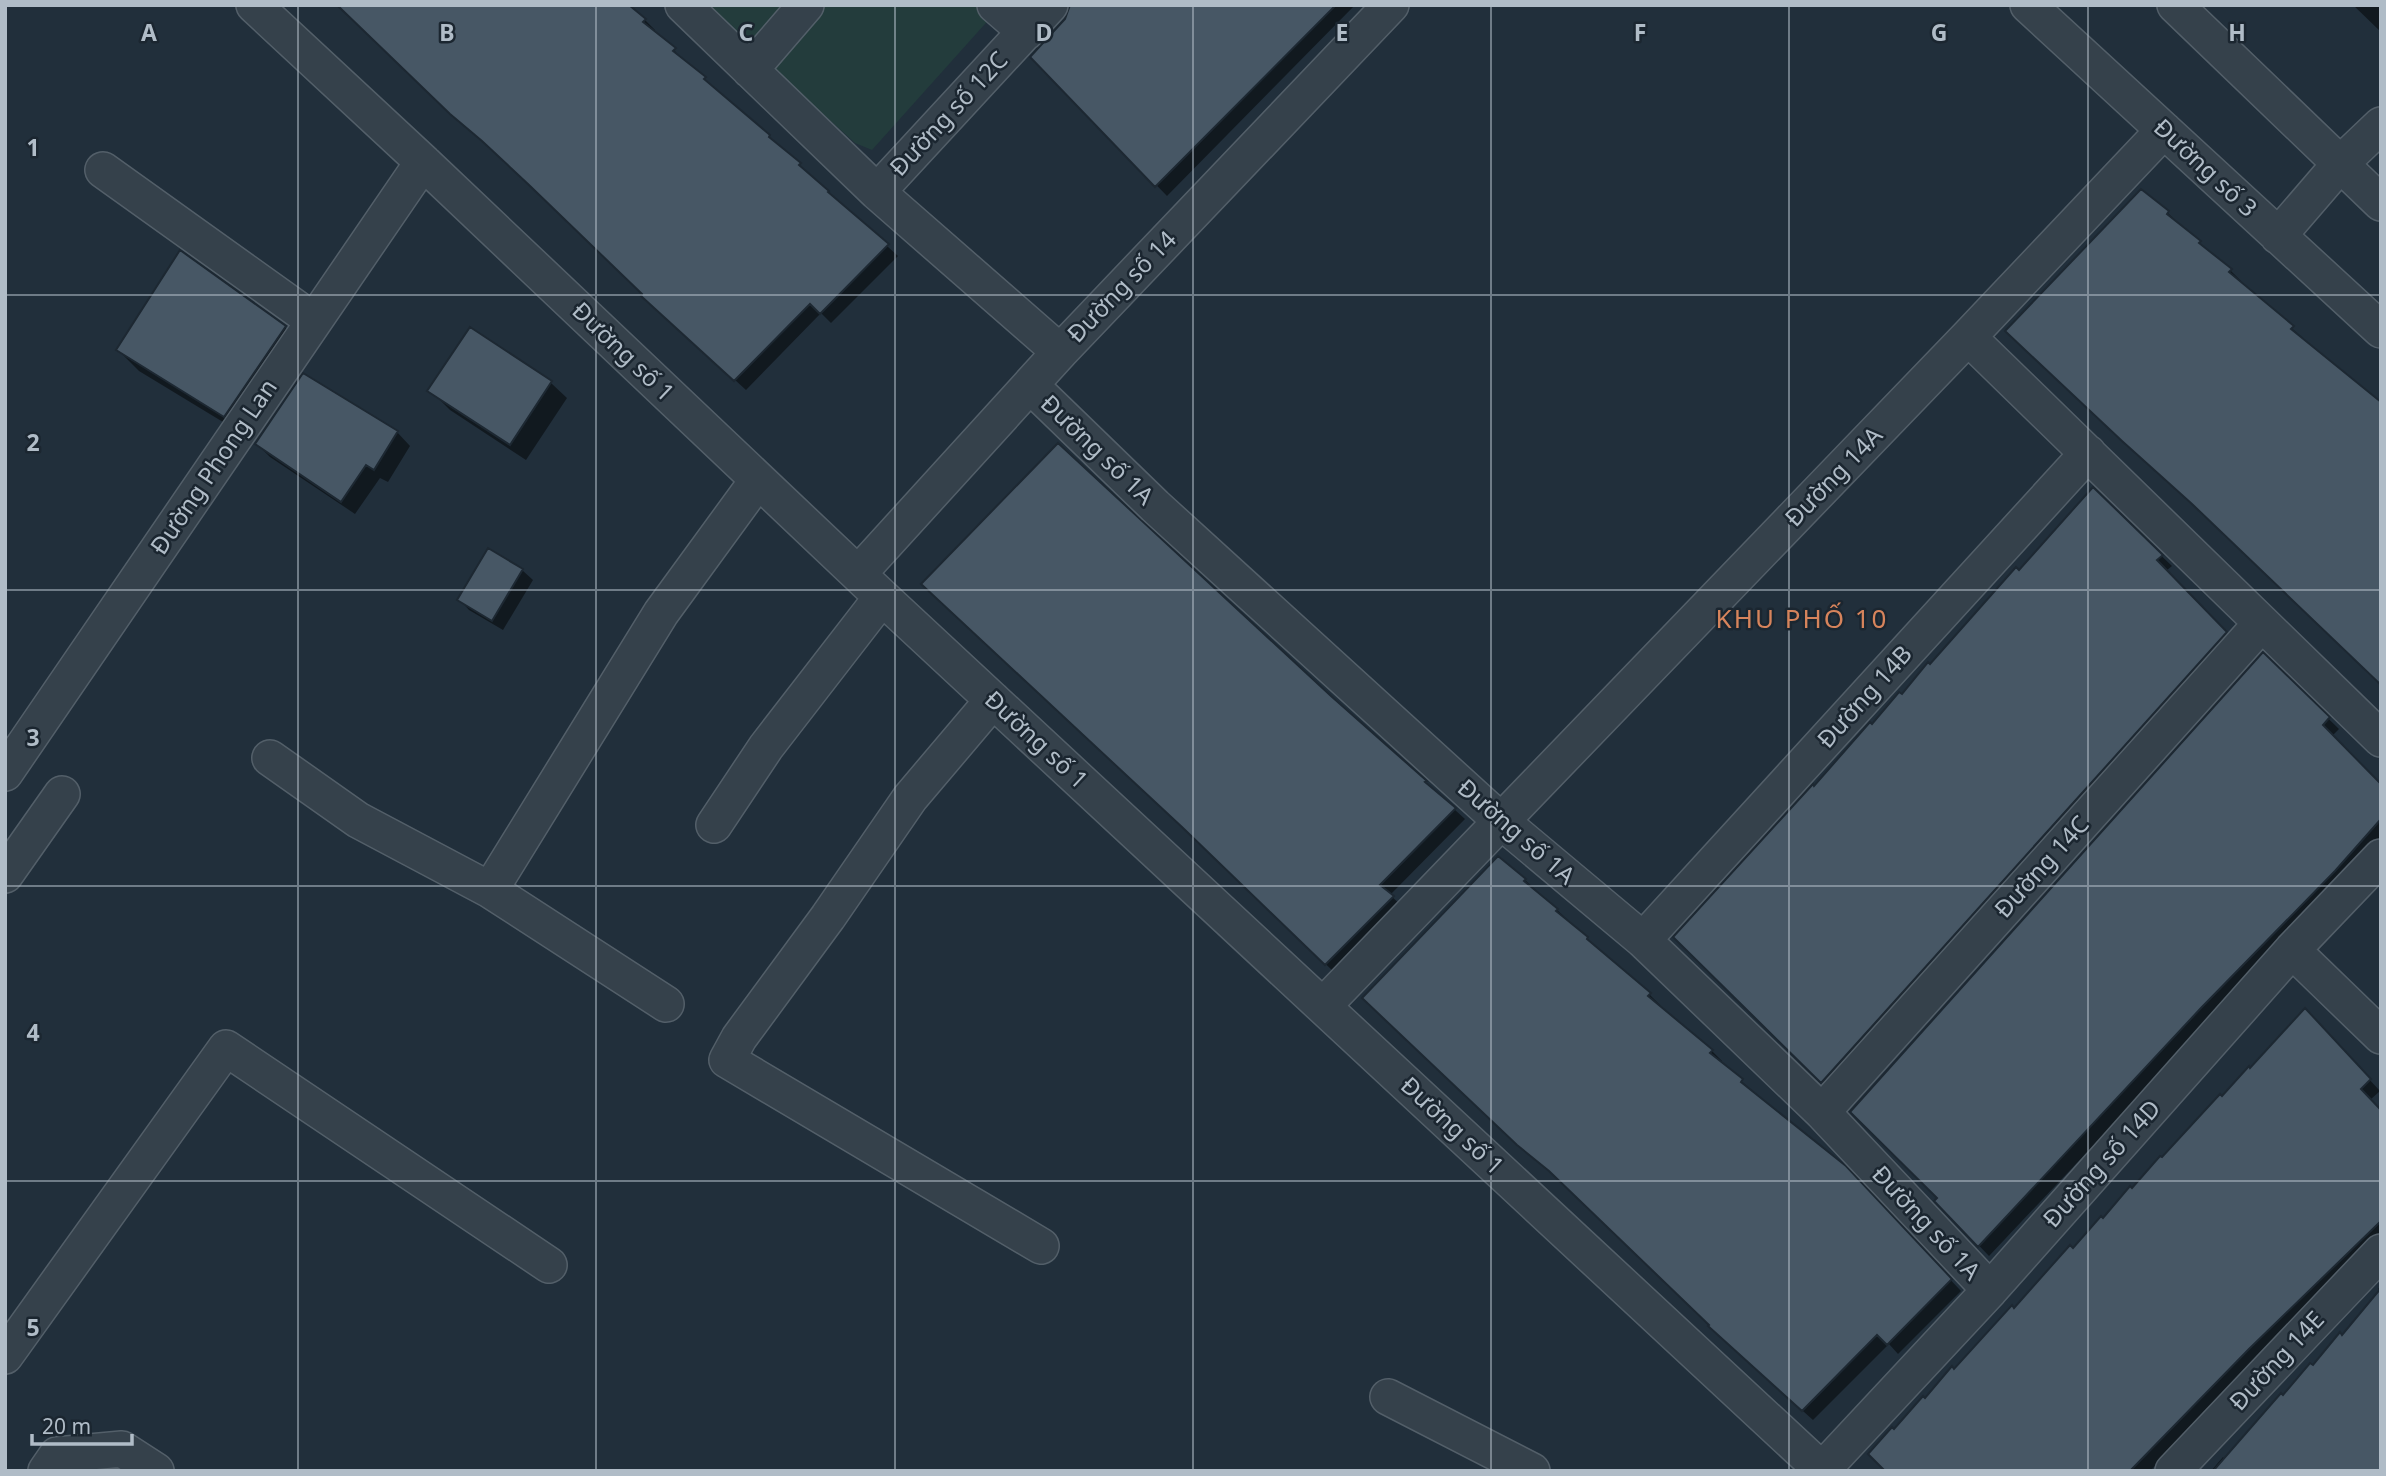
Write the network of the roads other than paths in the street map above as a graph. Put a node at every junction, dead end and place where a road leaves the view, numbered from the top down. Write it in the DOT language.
graph roads {
  1 [pos="254,5"];
  2 [pos="683,5"];
  3 [pos="806,5"];
  4 [pos="995,5"];
  5 [pos="1051,5"];
  6 [pos="1391,5"];
  7 [pos="2028,5"];
  8 [pos="2175,5"];
  9 [pos="1026,32"];
  10 [pos="750,69"];
  11 [pos="2381,125"];
  12 [pos="2164,130"];
  13 [pos="423,162"];
  14 [pos="2340,164"];
  15 [pos="103,170"];
  16 [pos="877,192"];
  17 [pos="2381,203"];
  18 [pos="2278,236"];
  19 [pos="314,321"];
  20 [pos="2381,330"];
  21 [pos="1968,337"];
  22 [pos="1060,352"];
  23 [pos="1030,385"];
  24 [pos="2088,453"];
  25 [pos="758,480"];
  26 [pos="870,585"];
  27 [pos="2262,624"];
  28 [pos="993,700"];
  29 [pos="2381,739"];
  30 [pos="270,758"];
  31 [pos="5,774"];
  32 [pos="62,794"];
  33 [pos="1502,822"];
  34 [pos="715,825"];
  35 [pos="2381,857"];
  36 [pos="5,875"];
  37 [pos="490,890"];
  38 [pos="1643,940"];
  39 [pos="2292,950"];
  40 [pos="666,1004"];
  41 [pos="1323,1006"];
  42 [pos="2381,1036"];
  43 [pos="1822,1112"];
  44 [pos="1041,1246"];
  45 [pos="2381,1252"];
  46 [pos="549,1265"];
  47 [pos="1990,1290"];
  48 [pos="5,1356"];
  49 [pos="1388,1397"];
  50 [pos="1822,1470"];
  51 [pos="46,1471"];
  52 [pos="156,1471"];
  53 [pos="1532,1471"];
  54 [pos="2173,1471"];
  1 -- 13 [label="street, Đường số 1"];
  2 -- 10 [label="street"];
  3 -- 10 [label="street"];
  4 -- 9 [label="street"];
  5 -- 9 [label="street, Đường số 12C"];
  6 -- 22 [label="street, Đường số 14"];
  7 -- 12 [label="street, Đường số 3"];
  8 -- 14 [label="street"];
  9 -- 16 [label="street, Đường số 12C"];
  10 -- 16 [label="street"];
  11 -- 14 [label="street"];
  12 -- 18 [label="street, Đường số 3"];
  12 -- 21 [label="street, Đường 14A"];
  13 -- 19 [label="street, Đường Phong Lan"];
  13 -- 25 [label="street, Đường số 1"];
  14 -- 17 [label="street"];
  14 -- 18 [label="street"];
  15 -- 19 [label="street"];
  16 -- 22 [label="street"];
  18 -- 20 [label="street, Đường số 3"];
  19 -- 31 [label="street, Đường Phong Lan"];
  21 -- 24 [label="street"];
  21 -- 33 [label="street, Đường 14A"];
  22 -- 23 [label="street, Đường số 14"];
  23 -- 26 [label="street, Đường số 14"];
  23 -- 33 [label="street, Đường số 1A"];
  24 -- 27 [label="street"];
  24 -- 38 [label="street, Đường 14B"];
  25 -- 26 [label="street, Đường số 1"];
  25 -- 37 [label="street"];
  26 -- 28 [label="street, Đường số 1"];
  26 -- 34 [label="street, Đường số 14"];
  27 -- 29 [label="street"];
  27 -- 43 [label="street, Đường 14C"];
  28 -- 41 [label="street, Đường số 1"];
  28 -- 44 [label="street"];
  30 -- 37 [label="street"];
  32 -- 36 [label="street"];
  33 -- 38 [label="street, Đường số 1A"];
  33 -- 41 [label="street, Đường 14A"];
  35 -- 39 [label="street, Đường số 14D"];
  37 -- 40 [label="street"];
  38 -- 43 [label="street, Đường số 1A"];
  39 -- 42 [label="street"];
  39 -- 47 [label="street, Đường số 14D"];
  41 -- 50 [label="street, Đường số 1"];
  43 -- 47 [label="street, Đường số 1A"];
  45 -- 54 [label="street, Đường 14E"];
  46 -- 48 [label="street"];
  47 -- 50 [label="street, Đường số 14D"];
  49 -- 53 [label="street"];
  51 -- 52 [label="street"];
}
